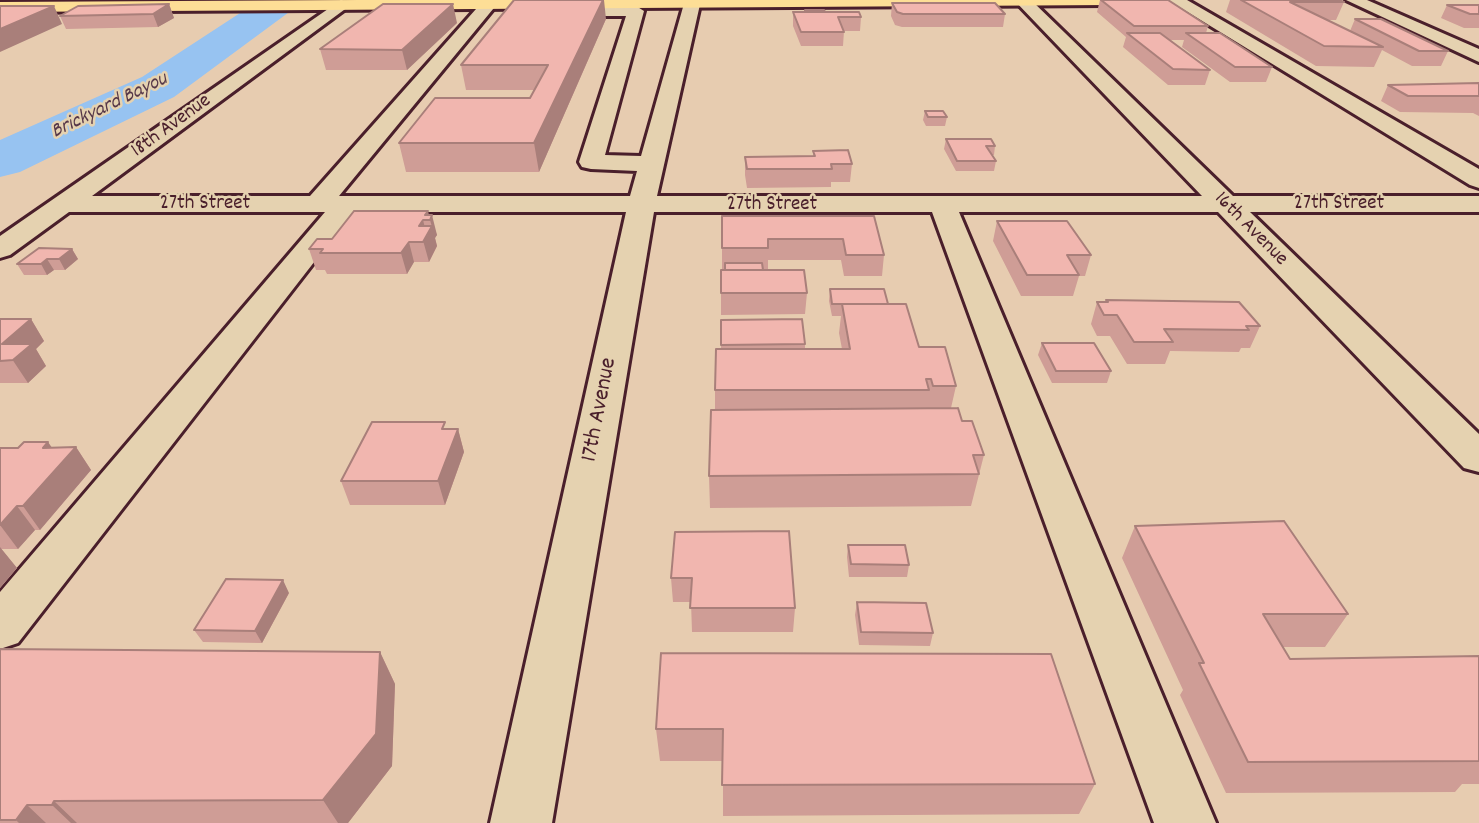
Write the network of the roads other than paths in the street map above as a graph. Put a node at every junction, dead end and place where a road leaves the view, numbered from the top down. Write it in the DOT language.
graph roads {
  1 [pos="943,0"];
  2 [pos="1062,0"];
  3 [pos="1108,0"];
  4 [pos="1176,0"];
  5 [pos="1354,0"];
  6 [pos="879,1"];
  7 [pos="404,2"];
  8 [pos="501,2"];
  9 [pos="89,3"];
  10 [pos="555,3"];
  11 [pos="439,4"];
  12 [pos="692,5"];
  13 [pos="1030,8"];
  14 [pos="2,10"];
  15 [pos="350,12"];
  16 [pos="65,15"];
  17 [pos="636,15"];
  18 [pos="305,32"];
  19 [pos="338,32"];
  20 [pos="1479,56"];
  21 [pos="298,63"];
  22 [pos="268,72"];
  23 [pos="652,164"];
  24 [pos="1479,180"];
  25 [pos="64,204"];
  26 [pos="1479,204"];
  27 [pos="331,205"];
  28 [pos="641,206"];
  29 [pos="943,206"];
  30 [pos="1226,206"];
  31 [pos="0,250"];
  32 [pos="1479,458"];
  33 [pos="0,628"];
  34 [pos="521,823"];
  35 [pos="1185,823"];
  1 -- 6 [label="main road"];
  1 -- 13 [label="main road"];
  2 -- 3 [label="main road"];
  2 -- 13 [label="main road"];
  4 -- 24 [label="street"];
  5 -- 20 [label="street"];
  6 -- 12 [label="main road"];
  6 -- 13 [label="street"];
  7 -- 11 [label="main road"];
  7 -- 15 [label="main road"];
  8 -- 10 [label="main road"];
  8 -- 11 [label="main road"];
  8 -- 27 [label="street"];
  9 -- 14 [label="main road"];
  9 -- 15 [label="main road"];
  10 -- 12 [label="main road"];
  10 -- 17 [label="street"];
  11 -- 15 [label="street"];
  12 -- 17 [label="street"];
  12 -- 23 [label="street, 17th Avenue"];
  13 -- 30 [label="street, 16th Avenue"];
  14 -- 16 [label="street"];
  15 -- 18 [label="street, 18th Avenue"];
  17 -- 23 [label="street"];
  18 -- 19 [label="street"];
  18 -- 22 [label="street, 18th Avenue"];
  21 -- 22 [label="street"];
  22 -- 25 [label="street, 18th Avenue"];
  23 -- 28 [label="street, 17th Avenue"];
  25 -- 27 [label="street, 27th Street"];
  25 -- 31 [label="street, 18th Avenue"];
  26 -- 30 [label="street, 27th Street"];
  27 -- 28 [label="street, 27th Street"];
  27 -- 33 [label="street"];
  28 -- 29 [label="street, 27th Street"];
  28 -- 34 [label="street, 17th Avenue"];
  29 -- 30 [label="street, 27th Street"];
  29 -- 35 [label="street"];
  30 -- 32 [label="street, 16th Avenue"];
}
